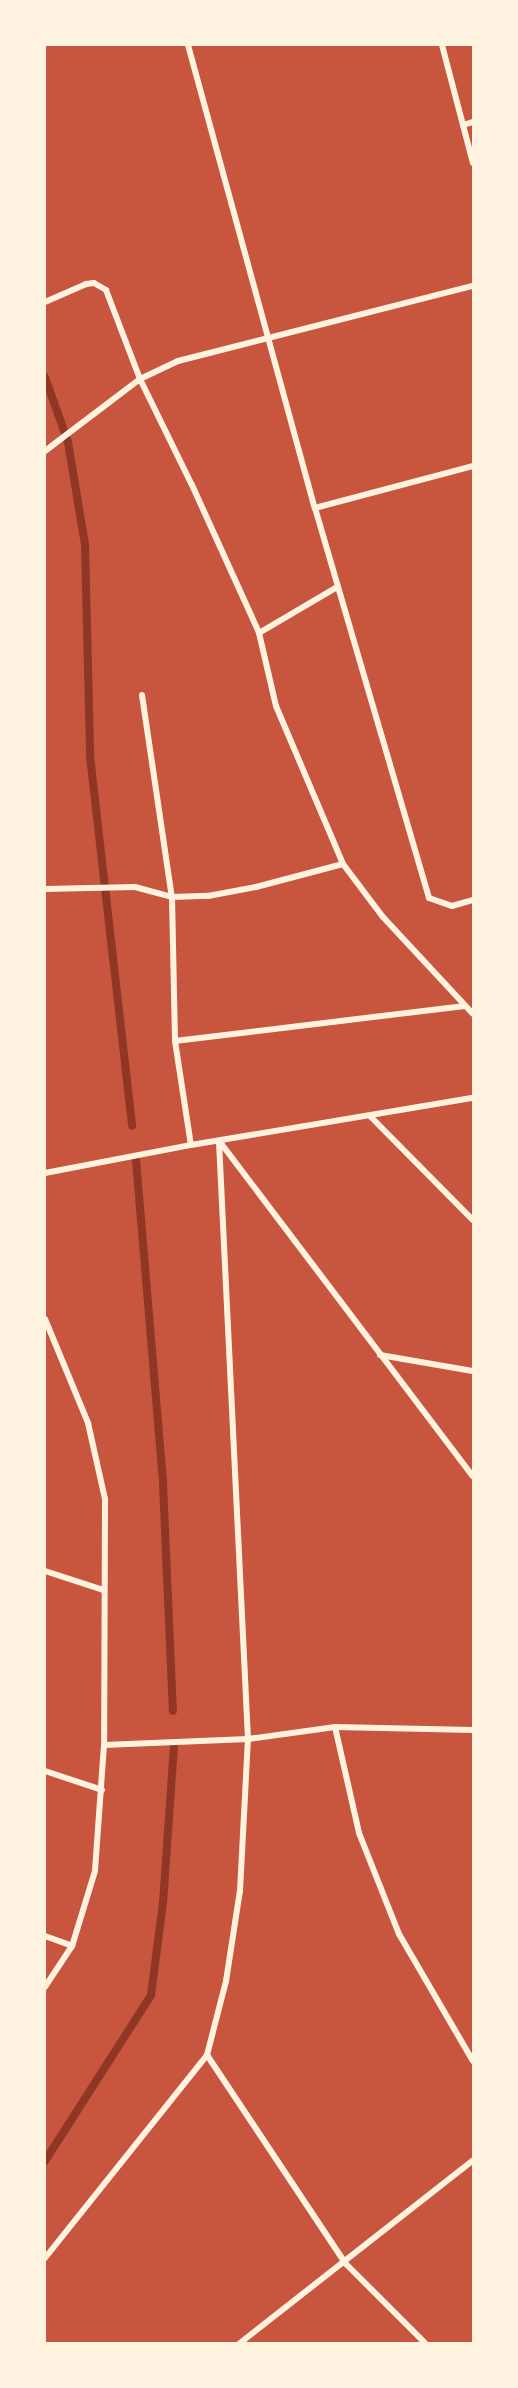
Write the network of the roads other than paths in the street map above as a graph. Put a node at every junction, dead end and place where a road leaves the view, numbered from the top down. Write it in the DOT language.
graph roads {
  1 [pos="188,45"];
  2 [pos="442,45"];
  3 [pos="473,122"];
  4 [pos="463,125"];
  5 [pos="473,163"];
  6 [pos="473,286"];
  7 [pos="45,302"];
  8 [pos="269,338"];
  9 [pos="140,379"];
  10 [pos="45,451"];
  11 [pos="473,466"];
  12 [pos="315,508"];
  13 [pos="337,587"];
  14 [pos="259,633"];
  15 [pos="142,695"];
  16 [pos="343,864"];
  17 [pos="45,889"];
  18 [pos="172,897"];
  19 [pos="473,900"];
  20 [pos="465,1005"];
  21 [pos="473,1014"];
  22 [pos="175,1041"];
  23 [pos="473,1098"];
  24 [pos="370,1116"];
  25 [pos="219,1142"];
  26 [pos="191,1145"];
  27 [pos="45,1173"];
  28 [pos="473,1220"];
  29 [pos="45,1319"];
  30 [pos="380,1355"];
  31 [pos="473,1371"];
  32 [pos="473,1476"];
  33 [pos="45,1571"];
  34 [pos="103,1590"];
  35 [pos="336,1727"];
  36 [pos="473,1730"];
  37 [pos="248,1739"];
  38 [pos="104,1745"];
  39 [pos="45,1771"];
  40 [pos="102,1790"];
  41 [pos="45,1936"];
  42 [pos="72,1946"];
  43 [pos="45,1987"];
  44 [pos="207,2055"];
  45 [pos="473,2061"];
  46 [pos="473,2160"];
  47 [pos="45,2258"];
  48 [pos="345,2263"];
  49 [pos="240,2343"];
  50 [pos="425,2343"];
  1 -- 8 [label="street"];
  2 -- 4 [label="street"];
  3 -- 4 [label="street"];
  4 -- 5 [label="street"];
  6 -- 8 [label="street"];
  7 -- 9 [label="street"];
  8 -- 9 [label="street"];
  8 -- 12 [label="street"];
  9 -- 10 [label="street"];
  9 -- 14 [label="street"];
  11 -- 12 [label="street"];
  12 -- 13 [label="street"];
  13 -- 14 [label="street"];
  13 -- 19 [label="street"];
  14 -- 16 [label="street"];
  15 -- 18 [label="street"];
  16 -- 18 [label="street"];
  16 -- 20 [label="street"];
  17 -- 18 [label="street"];
  18 -- 22 [label="street"];
  20 -- 21 [label="street"];
  20 -- 22 [label="street"];
  22 -- 26 [label="street"];
  23 -- 24 [label="street"];
  24 -- 25 [label="street"];
  24 -- 28 [label="street"];
  25 -- 26 [label="street"];
  25 -- 30 [label="street"];
  25 -- 37 [label="street"];
  26 -- 27 [label="street"];
  29 -- 34 [label="street"];
  30 -- 31 [label="street"];
  30 -- 32 [label="street"];
  33 -- 34 [label="street"];
  34 -- 38 [label="street"];
  35 -- 36 [label="street"];
  35 -- 37 [label="street"];
  35 -- 45 [label="street"];
  37 -- 38 [label="street"];
  37 -- 44 [label="street"];
  38 -- 40 [label="street"];
  39 -- 40 [label="street"];
  40 -- 42 [label="street"];
  41 -- 42 [label="street"];
  42 -- 43 [label="street"];
  44 -- 47 [label="street"];
  44 -- 48 [label="street"];
  46 -- 48 [label="street"];
  48 -- 49 [label="street"];
  48 -- 50 [label="street"];
}
